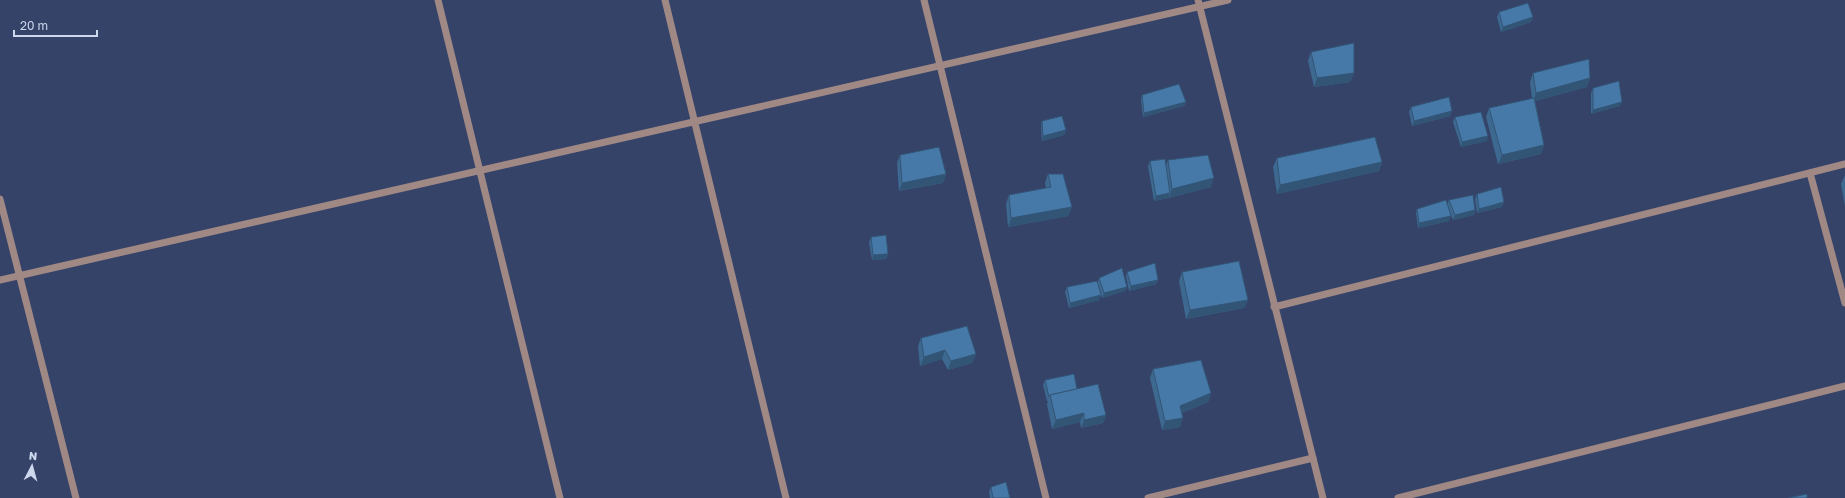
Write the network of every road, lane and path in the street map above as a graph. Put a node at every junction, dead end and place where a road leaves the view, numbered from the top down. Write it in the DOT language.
graph roads {
  1 [pos="438,0"];
  2 [pos="665,0"];
  3 [pos="924,0"];
  4 [pos="1228,0"];
  5 [pos="1198,3"];
  6 [pos="941,66"];
  7 [pos="694,122"];
  8 [pos="1845,164"];
  9 [pos="480,171"];
  10 [pos="1810,173"];
  11 [pos="0,199"];
  12 [pos="20,275"];
  13 [pos="0,280"];
  14 [pos="1845,303"];
  15 [pos="1274,307"];
  16 [pos="1845,386"];
  17 [pos="1313,458"];
  18 [pos="76,498"];
  19 [pos="560,498"];
  20 [pos="786,498"];
  21 [pos="1046,498"];
  22 [pos="1148,498"];
  23 [pos="1323,498"];
  24 [pos="1398,498"];
  1 -- 9 [label="street"];
  2 -- 7 [label="street"];
  3 -- 6 [label="street"];
  4 -- 5 [label="street"];
  5 -- 6 [label="street"];
  5 -- 15 [label="street"];
  6 -- 7 [label="street"];
  6 -- 21 [label="street"];
  7 -- 9 [label="street"];
  7 -- 20 [label="street"];
  8 -- 10 [label="street"];
  9 -- 12 [label="street"];
  9 -- 19 [label="street"];
  10 -- 14 [label="street"];
  10 -- 15 [label="street"];
  11 -- 12 [label="street"];
  12 -- 13 [label="street"];
  12 -- 18 [label="street"];
  15 -- 17 [label="street"];
  16 -- 24 [label="street"];
  17 -- 22 [label="street"];
  17 -- 23 [label="street"];
}
